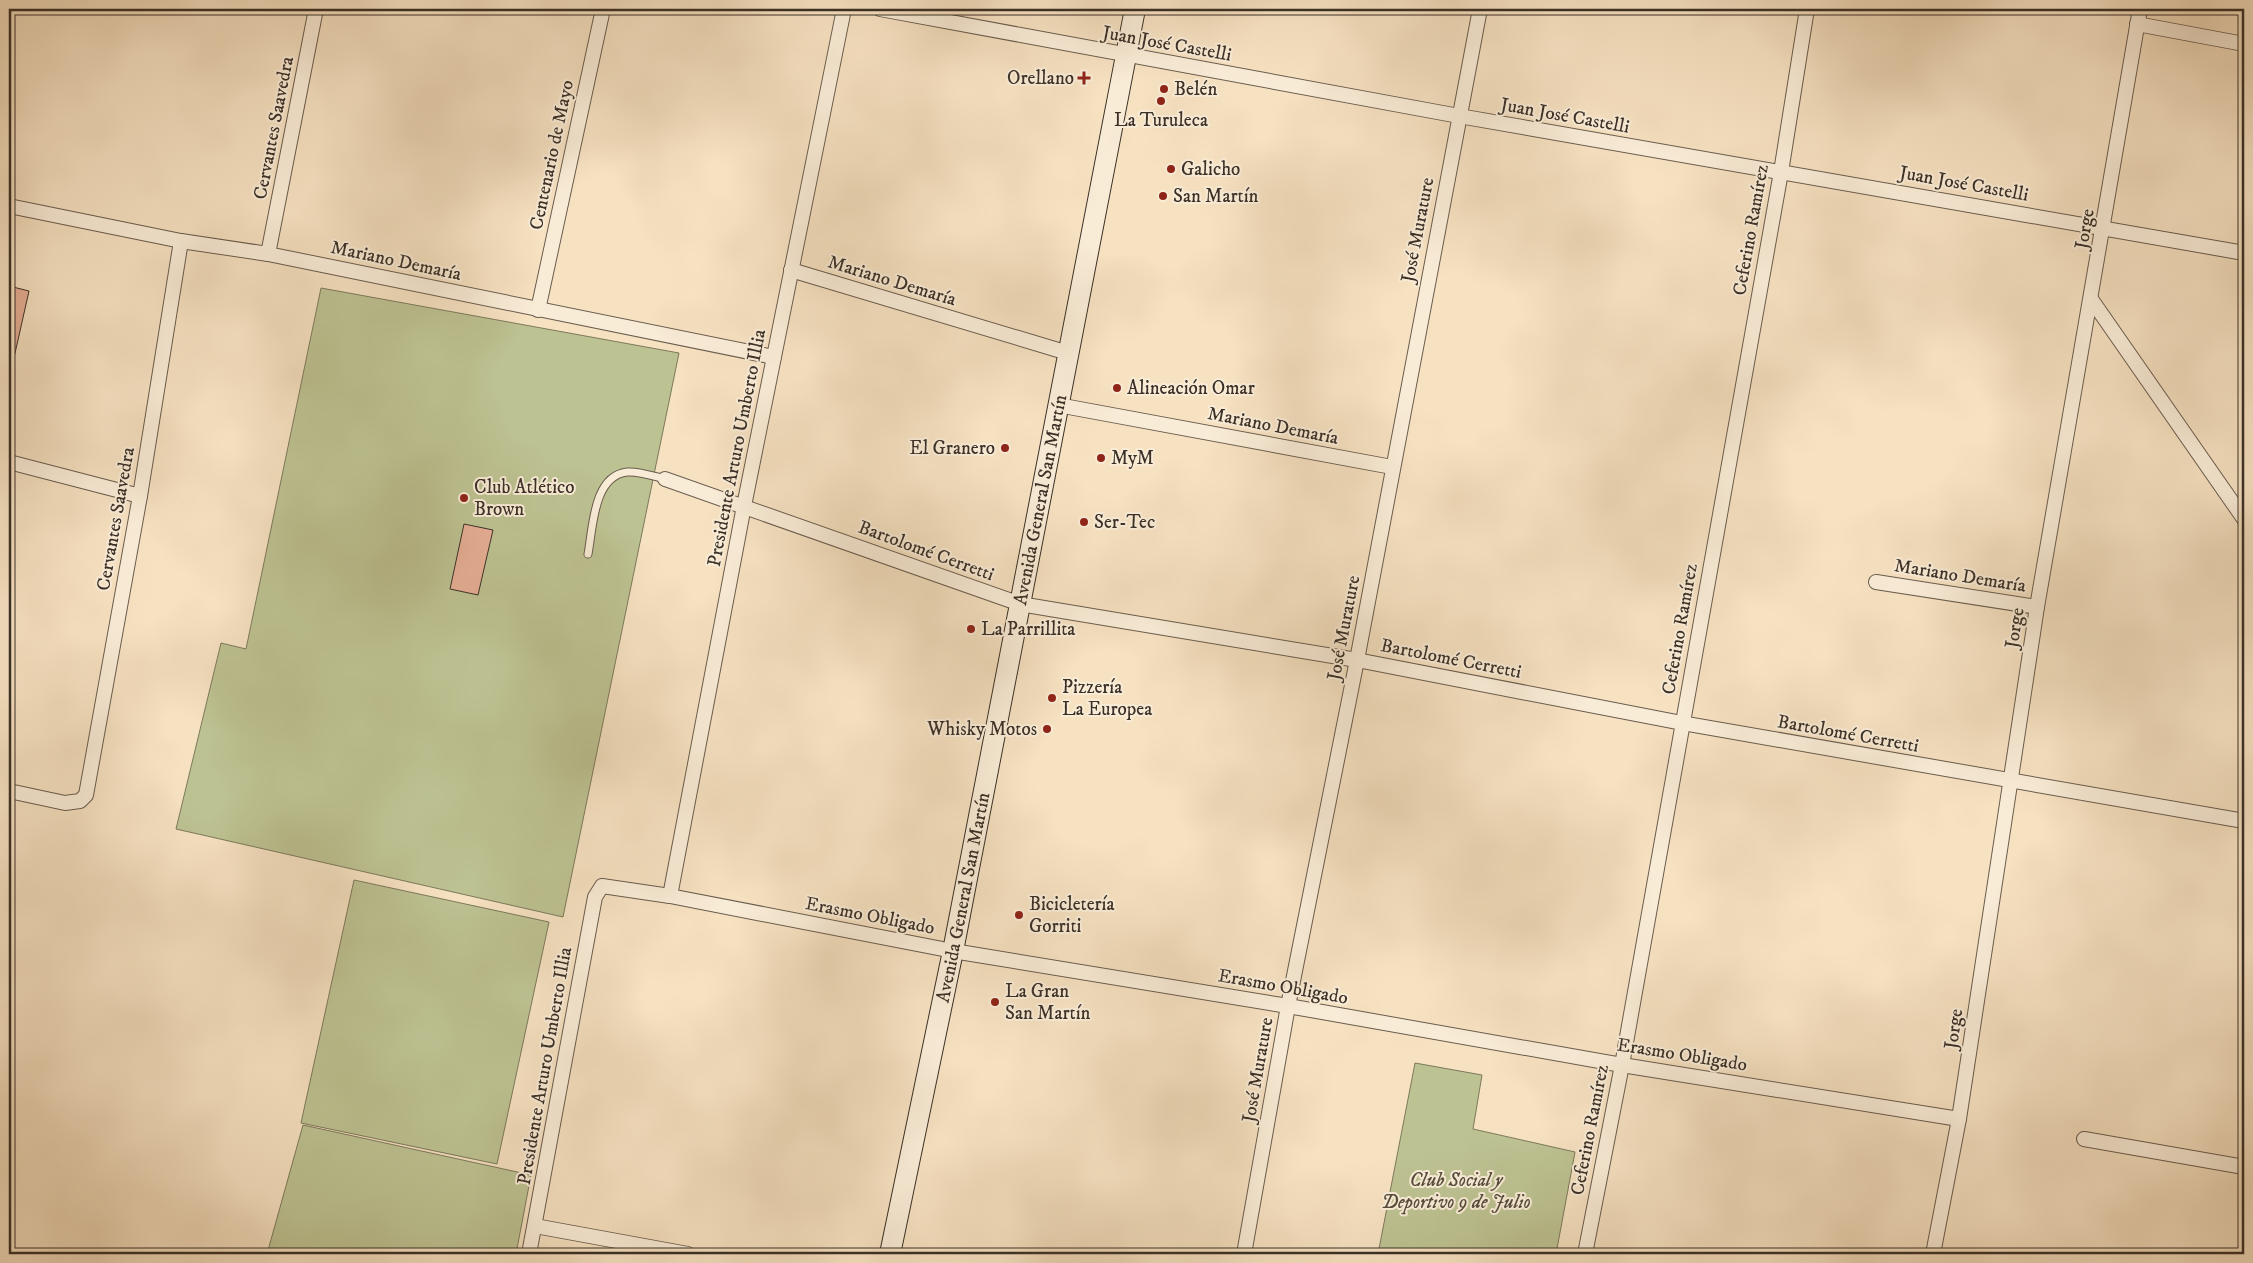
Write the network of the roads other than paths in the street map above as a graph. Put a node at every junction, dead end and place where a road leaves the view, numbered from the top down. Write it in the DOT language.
graph roads {
  1 [pos="316,9"];
  2 [pos="603,9"];
  3 [pos="844,9"];
  4 [pos="880,9"];
  5 [pos="1134,9"];
  6 [pos="1480,9"];
  7 [pos="1807,9"];
  8 [pos="2140,9"];
  9 [pos="2138,24"];
  10 [pos="2244,44"];
  11 [pos="1125,56"];
  12 [pos="1459,116"];
  13 [pos="1781,172"];
  14 [pos="9,206"];
  15 [pos="2104,227"];
  16 [pos="181,241"];
  17 [pos="268,254"];
  18 [pos="2244,254"];
  19 [pos="791,270"];
  20 [pos="2091,299"];
  21 [pos="538,310"];
  22 [pos="1068,353"];
  23 [pos="774,357"];
  24 [pos="1058,405"];
  25 [pos="9,462"];
  26 [pos="1392,467"];
  27 [pos="665,479"];
  28 [pos="140,496"];
  29 [pos="744,506"];
  30 [pos="2244,519"];
  31 [pos="588,554"];
  32 [pos="1876,582"];
  33 [pos="1020,604"];
  34 [pos="2037,607"];
  35 [pos="1357,660"];
  36 [pos="1682,723"];
  37 [pos="2009,781"];
  38 [pos="9,791"];
  39 [pos="2244,821"];
  40 [pos="602,886"];
  41 [pos="670,896"];
  42 [pos="953,951"];
  43 [pos="1288,1006"];
  44 [pos="1622,1065"];
  45 [pos="1959,1119"];
  46 [pos="2084,1139"];
  47 [pos="2244,1167"];
  48 [pos="535,1226"];
  49 [pos="529,1254"];
  50 [pos="688,1254"];
  51 [pos="890,1254"];
  52 [pos="1244,1254"];
  53 [pos="1585,1254"];
  54 [pos="1934,1254"];
  1 -- 17 [label="street, Cervantes Saavedra"];
  2 -- 21 [label="street, Centenario de Mayo"];
  3 -- 19 [label="street, Presidente Arturo Umberto Illia"];
  4 -- 11 [label="street, Juan José Castelli"];
  5 -- 11 [label="main road, Avenida General San Martín"];
  6 -- 12 [label="street, José Murature"];
  7 -- 13 [label="street, Ceferino Ramírez"];
  8 -- 9 [label="street, Jorge"];
  9 -- 10 [label="street"];
  9 -- 15 [label="street, Jorge"];
  11 -- 12 [label="street, Juan José Castelli"];
  11 -- 22 [label="main road, Avenida General San Martín"];
  12 -- 13 [label="street, Juan José Castelli"];
  12 -- 26 [label="street, José Murature"];
  13 -- 15 [label="street, Juan José Castelli"];
  13 -- 36 [label="street, Ceferino Ramírez"];
  14 -- 16 [label="street, Mariano Demaría"];
  15 -- 18 [label="street, Juan José Castelli"];
  15 -- 20 [label="street, Jorge"];
  16 -- 17 [label="street, Mariano Demaría"];
  16 -- 28 [label="street, Cervantes Saavedra"];
  17 -- 21 [label="street, Mariano Demaría"];
  19 -- 22 [label="street, Mariano Demaría"];
  19 -- 23 [label="street, Presidente Arturo Umberto Illia"];
  20 -- 30 [label="street"];
  20 -- 34 [label="street, Jorge"];
  21 -- 23 [label="street, Mariano Demaría"];
  22 -- 24 [label="main road, Avenida General San Martín"];
  23 -- 29 [label="street, Presidente Arturo Umberto Illia"];
  24 -- 26 [label="street, Mariano Demaría"];
  24 -- 33 [label="main road, Avenida General San Martín"];
  25 -- 28 [label="street"];
  26 -- 35 [label="street, José Murature"];
  27 -- 29 [label="street, Bartolomé Cerretti"];
  27 -- 31 [label="lane"];
  28 -- 38 [label="street, Cervantes Saavedra"];
  29 -- 33 [label="street, Bartolomé Cerretti"];
  29 -- 41 [label="street, Presidente Arturo Umberto Illia"];
  32 -- 34 [label="street, Mariano Demaría"];
  33 -- 35 [label="street, Bartolomé Cerretti"];
  33 -- 42 [label="main road, Avenida General San Martín"];
  34 -- 37 [label="street, Jorge"];
  35 -- 36 [label="street, Bartolomé Cerretti"];
  35 -- 43 [label="street, José Murature"];
  36 -- 37 [label="street, Bartolomé Cerretti"];
  36 -- 44 [label="street, Ceferino Ramírez"];
  37 -- 39 [label="street, Bartolomé Cerretti"];
  37 -- 45 [label="street, Jorge"];
  40 -- 41 [label="street, Erasmo Obligado"];
  40 -- 48 [label="street, Presidente Arturo Umberto Illia"];
  41 -- 42 [label="street, Erasmo Obligado"];
  42 -- 43 [label="street, Erasmo Obligado"];
  42 -- 51 [label="main road, Avenida General San Martín"];
  43 -- 44 [label="street, Erasmo Obligado"];
  43 -- 52 [label="street, José Murature"];
  44 -- 45 [label="street, Erasmo Obligado"];
  44 -- 53 [label="street, Ceferino Ramírez"];
  45 -- 54 [label="street, Jorge"];
  46 -- 47 [label="street"];
  48 -- 49 [label="street, Presidente Arturo Umberto Illia"];
  48 -- 50 [label="street"];
}
